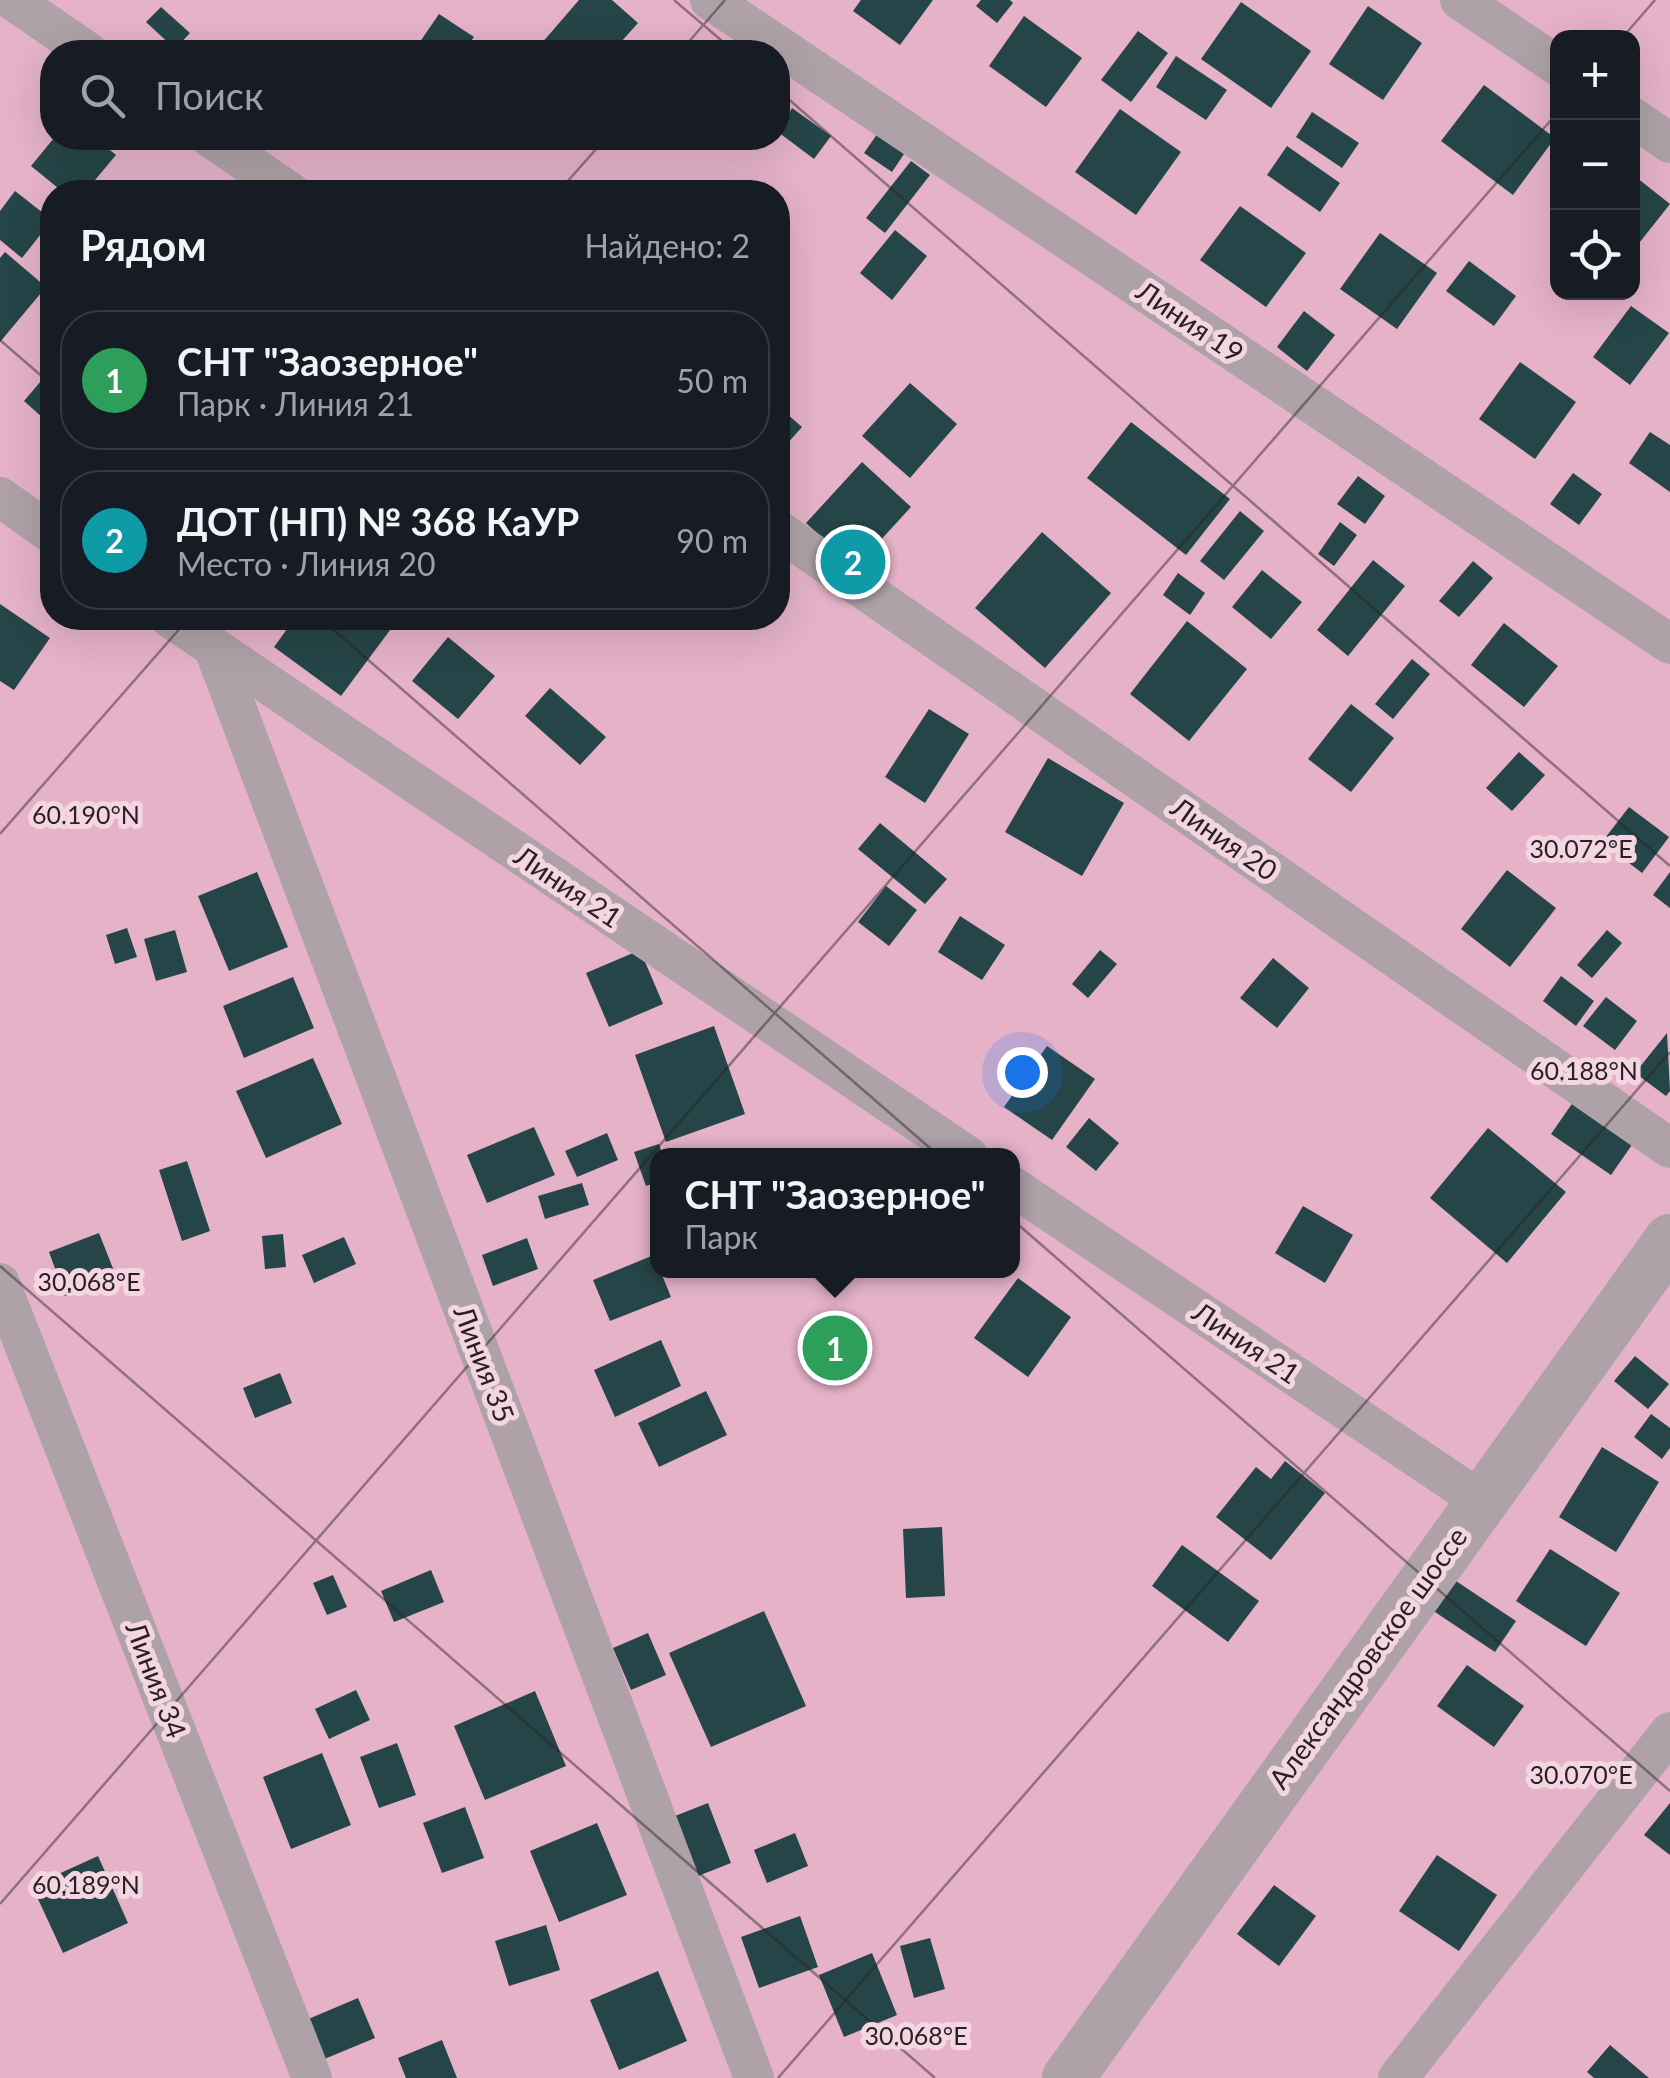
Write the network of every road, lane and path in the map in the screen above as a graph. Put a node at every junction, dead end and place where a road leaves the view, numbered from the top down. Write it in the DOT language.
graph roads {
  1 [pos="12,0"];
  2 [pos="710,0"];
  3 [pos="1460,0"];
  4 [pos="70,40"];
  5 [pos="770,40"];
  6 [pos="790,54"];
  7 [pos="1550,61"];
  8 [pos="1637,120"];
  9 [pos="1670,142"];
  10 [pos="229,150"];
  11 [pos="272,180"];
  12 [pos="0,497"];
  13 [pos="40,525"];
  14 [pos="790,538"];
  15 [pos="187,630"];
  16 [pos="1670,644"];
  17 [pos="214,649"];
  18 [pos="956,1148"];
  19 [pos="1670,1148"];
  20 [pos="1020,1191"];
  21 [pos="1670,1240"];
  22 [pos="0,1283"];
  23 [pos="1480,1500"];
  24 [pos="1670,1732"];
  25 [pos="312,2078"];
  26 [pos="754,2078"];
  27 [pos="1068,2078"];
  28 [pos="1398,2078"];
  1 -- 4 [label="street"];
  2 -- 5 [label="street, Линия 19"];
  3 -- 7 [label="street"];
  6 -- 16 [label="street, Линия 19"];
  8 -- 9 [label="street"];
  10 -- 11 [label="street"];
  12 -- 13 [label="street"];
  14 -- 19 [label="street, Линия 20"];
  15 -- 17 [label="street, Линия 21"];
  17 -- 18 [label="street, Линия 21"];
  17 -- 26 [label="street, Линия 35"];
  20 -- 23 [label="street, Линия 21"];
  21 -- 23 [label="street, Александровское шоссе"];
  22 -- 25 [label="street, Линия 34"];
  23 -- 27 [label="street, Александровское шоссе"];
  24 -- 28 [label="street"];
}
